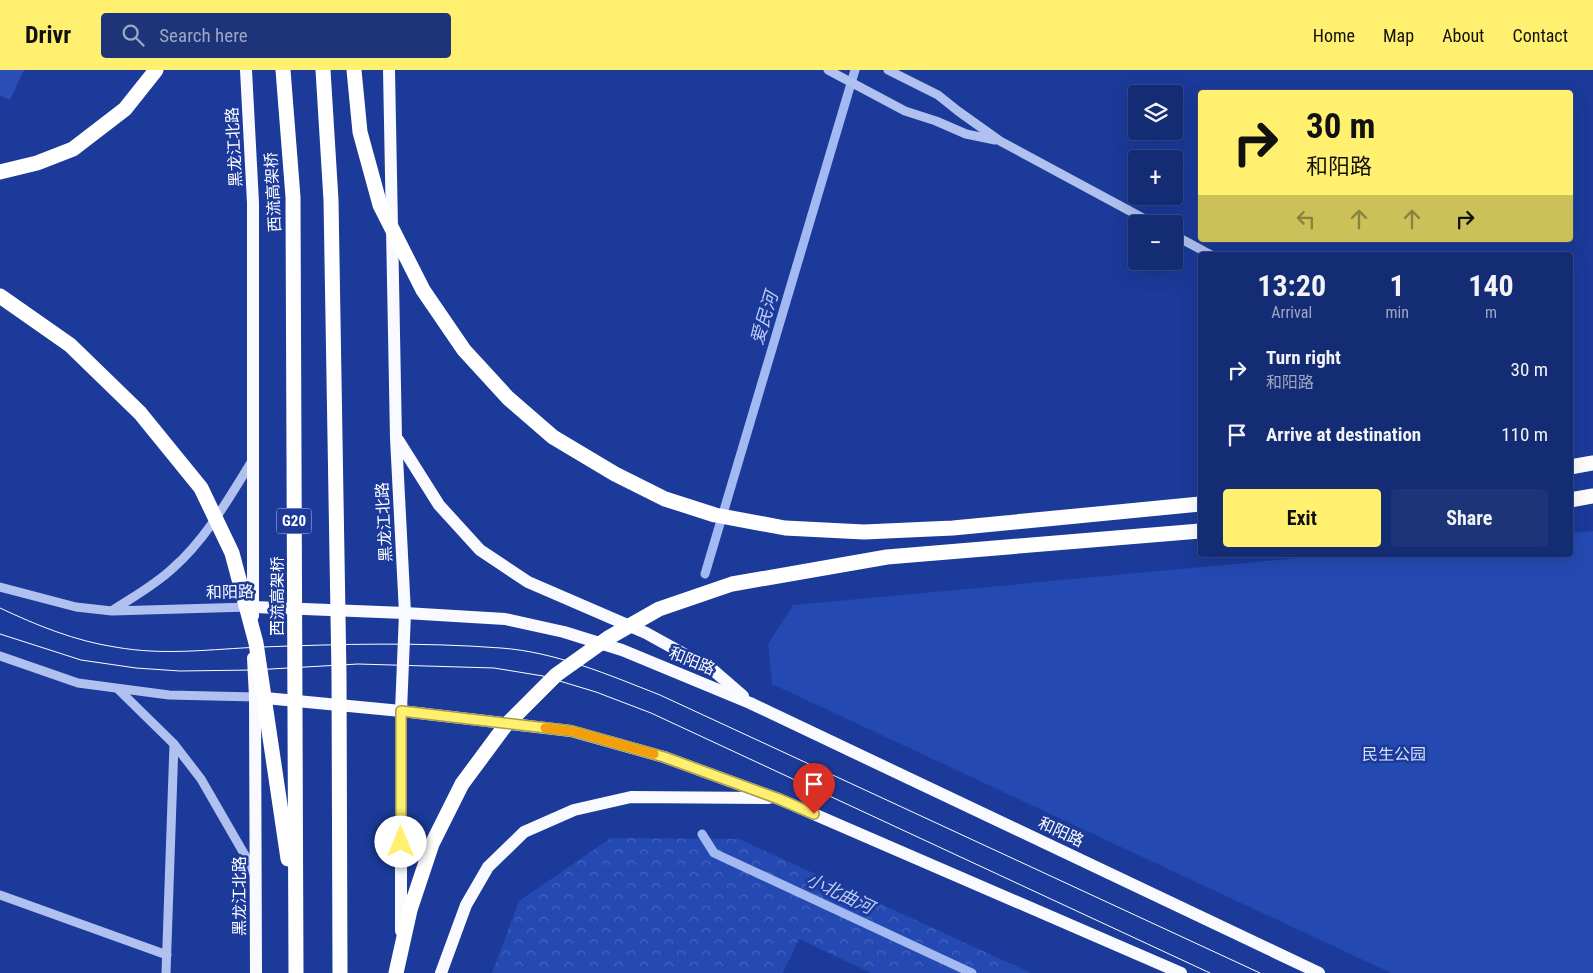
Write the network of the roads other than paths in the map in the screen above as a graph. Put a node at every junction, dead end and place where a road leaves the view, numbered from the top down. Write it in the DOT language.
graph roads {
  1 [pos="156,70"];
  2 [pos="246,70"];
  3 [pos="282,70"];
  4 [pos="323,70"];
  5 [pos="354,70"];
  6 [pos="389,70"];
  7 [pos="828,70"];
  8 [pos="888,70"];
  9 [pos="1000,141"];
  10 [pos="0,172"];
  11 [pos="1137,215"];
  12 [pos="1183,240"];
  13 [pos="1205,252"];
  14 [pos="0,296"];
  15 [pos="396,438"];
  16 [pos="252,461"];
  17 [pos="1593,463"];
  18 [pos="1573,466"];
  19 [pos="1593,496"];
  20 [pos="1573,499"];
  21 [pos="1198,504"];
  22 [pos="1198,531"];
  23 [pos="0,587"];
  24 [pos="253,607"];
  25 [pos="112,611"];
  26 [pos="405,613"];
  27 [pos="0,656"];
  28 [pos="119,690"];
  29 [pos="255,697"];
  30 [pos="750,702"];
  31 [pos="401,711"];
  32 [pos="174,744"];
  33 [pos="779,799"];
  34 [pos="256,878"];
  35 [pos="0,895"];
  36 [pos="295,913"];
  37 [pos="167,955"];
  38 [pos="166,973"];
  39 [pos="256,973"];
  40 [pos="296,973"];
  41 [pos="340,973"];
  42 [pos="396,973"];
  43 [pos="401,973"];
  44 [pos="441,973"];
  45 [pos="1181,973"];
  46 [pos="1319,973"];
  1 -- 10 [label="highway"];
  2 -- 16 [label="main road, 黑龙江北路"];
  3 -- 36 [label="highway, 西流高架桥 / G20, bridge"];
  4 -- 41 [label="highway, bridge"];
  5 -- 21 [label="highway, bridge"];
  6 -- 15 [label="main road, 黑龙江北路"];
  7 -- 9 [label="street"];
  8 -- 9 [label="street"];
  9 -- 11 [label="street"];
  12 -- 13 [label="street"];
  14 -- 36 [label="highway, bridge"];
  15 -- 26 [label="main road, 黑龙江北路"];
  15 -- 30 [label="main road"];
  16 -- 24 [label="main road, 黑龙江北路"];
  16 -- 25 [label="street"];
  17 -- 18 [label="highway"];
  19 -- 20 [label="highway"];
  22 -- 42 [label="highway, bridge"];
  23 -- 25 [label="street, 和阳路"];
  24 -- 25 [label="street, 和阳路"];
  24 -- 26 [label="main road, 和阳路"];
  24 -- 29 [label="main road, 黑龙江北路"];
  26 -- 30 [label="main road, 和阳路"];
  26 -- 31 [label="main road, 黑龙江北路"];
  27 -- 28 [label="street"];
  28 -- 29 [label="street"];
  28 -- 32 [label="street"];
  29 -- 31 [label="main road"];
  29 -- 34 [label="main road, 黑龙江北路"];
  30 -- 46 [label="main road, 和阳路"];
  31 -- 33 [label="main road"];
  31 -- 43 [label="main road, 黑龙江北路"];
  32 -- 34 [label="street"];
  32 -- 37 [label="street"];
  33 -- 44 [label="main road"];
  33 -- 45 [label="main road"];
  34 -- 39 [label="main road, 黑龙江北路"];
  35 -- 37 [label="street"];
  36 -- 40 [label="highway, 西流高架桥 / G20, bridge"];
  37 -- 38 [label="street"];
}
